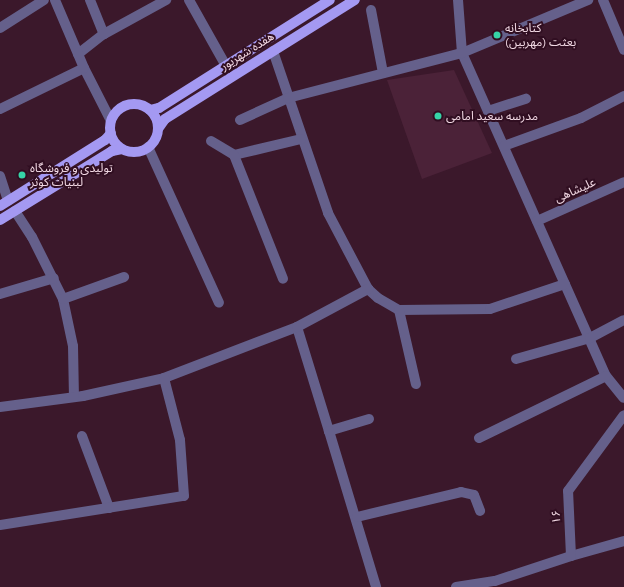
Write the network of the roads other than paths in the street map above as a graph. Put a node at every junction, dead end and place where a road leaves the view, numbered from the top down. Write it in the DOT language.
graph roads {
  1 [pos="44,0"];
  2 [pos="55,0"];
  3 [pos="90,0"];
  4 [pos="166,0"];
  5 [pos="189,0"];
  6 [pos="330,0"];
  7 [pos="356,0"];
  8 [pos="458,0"];
  9 [pos="588,0"];
  10 [pos="603,0"];
  11 [pos="371,10"];
  12 [pos="0,28"];
  13 [pos="104,34"];
  14 [pos="272,50"];
  15 [pos="624,50"];
  16 [pos="462,53"];
  17 [pos="78,54"];
  18 [pos="226,66"];
  19 [pos="84,68"];
  20 [pos="383,73"];
  21 [pos="624,96"];
  22 [pos="288,98"];
  23 [pos="526,100"];
  24 [pos="0,108"];
  25 [pos="150,110"];
  26 [pos="488,111"];
  27 [pos="240,120"];
  28 [pos="111,121"];
  29 [pos="158,129"];
  30 [pos="111,133"];
  31 [pos="301,139"];
  32 [pos="211,141"];
  33 [pos="504,146"];
  34 [pos="148,147"];
  35 [pos="122,148"];
  36 [pos="234,155"];
  37 [pos="0,176"];
  38 [pos="624,182"];
  39 [pos="4,203"];
  40 [pos="15,211"];
  41 [pos="0,220"];
  42 [pos="537,221"];
  43 [pos="124,277"];
  44 [pos="54,278"];
  45 [pos="283,279"];
  46 [pos="565,284"];
  47 [pos="368,289"];
  48 [pos="0,294"];
  49 [pos="63,299"];
  50 [pos="219,303"];
  51 [pos="399,310"];
  52 [pos="624,320"];
  53 [pos="297,327"];
  54 [pos="590,338"];
  55 [pos="516,359"];
  56 [pos="606,376"];
  57 [pos="164,378"];
  58 [pos="416,384"];
  59 [pos="74,397"];
  60 [pos="624,398"];
  61 [pos="0,407"];
  62 [pos="624,415"];
  63 [pos="369,419"];
  64 [pos="329,431"];
  65 [pos="82,436"];
  66 [pos="479,438"];
  67 [pos="109,508"];
  68 [pos="480,511"];
  69 [pos="357,517"];
  70 [pos="0,525"];
  71 [pos="624,541"];
  72 [pos="571,556"];
  73 [pos="495,584"];
  74 [pos="376,587"];
  75 [pos="456,587"];
  1 -- 12 [label="street"];
  2 -- 17 [label="street"];
  3 -- 13 [label="street"];
  4 -- 13 [label="street"];
  5 -- 18 [label="street"];
  6 -- 18 [label="main road, هفده شهریور"];
  7 -- 14 [label="main road, هفده شهریور"];
  8 -- 16 [label="street"];
  9 -- 16 [label="street"];
  10 -- 15 [label="street"];
  11 -- 20 [label="street"];
  13 -- 17 [label="street"];
  14 -- 22 [label="street"];
  14 -- 29 [label="main road, هفده شهریور"];
  16 -- 20 [label="street"];
  16 -- 26 [label="street"];
  17 -- 19 [label="street"];
  18 -- 25 [label="main road, هفده شهریور"];
  19 -- 24 [label="street"];
  19 -- 28 [label="street"];
  20 -- 22 [label="street"];
  21 -- 33 [label="street"];
  22 -- 27 [label="street"];
  22 -- 31 [label="street"];
  23 -- 26 [label="street"];
  25 -- 28 [label="main road"];
  25 -- 29 [label="main road"];
  26 -- 33 [label="street"];
  28 -- 30 [label="main road"];
  29 -- 34 [label="main road"];
  30 -- 35 [label="main road"];
  30 -- 39 [label="main road"];
  31 -- 36 [label="street"];
  31 -- 47 [label="street"];
  32 -- 36 [label="street"];
  33 -- 42 [label="street"];
  34 -- 35 [label="main road"];
  34 -- 50 [label="street"];
  35 -- 40 [label="main road"];
  36 -- 45 [label="street"];
  37 -- 39 [label="street"];
  38 -- 42 [label="street, علیشاهی"];
  40 -- 41 [label="main road"];
  40 -- 44 [label="street"];
  42 -- 46 [label="street"];
  43 -- 49 [label="street"];
  44 -- 48 [label="street"];
  44 -- 49 [label="street"];
  46 -- 51 [label="street"];
  46 -- 54 [label="street"];
  47 -- 51 [label="street"];
  47 -- 53 [label="street"];
  49 -- 59 [label="street"];
  51 -- 58 [label="street"];
  52 -- 54 [label="street"];
  53 -- 57 [label="street"];
  53 -- 64 [label="street"];
  54 -- 55 [label="street"];
  54 -- 56 [label="street"];
  56 -- 60 [label="street"];
  56 -- 66 [label="street"];
  57 -- 59 [label="street"];
  57 -- 67 [label="street"];
  59 -- 61 [label="street"];
  62 -- 72 [label="street, ۱۶"];
  63 -- 64 [label="street"];
  64 -- 69 [label="street"];
  65 -- 67 [label="street"];
  67 -- 70 [label="street"];
  68 -- 69 [label="street"];
  69 -- 74 [label="street"];
  71 -- 72 [label="street"];
  72 -- 73 [label="street"];
  73 -- 75 [label="street"];
}
